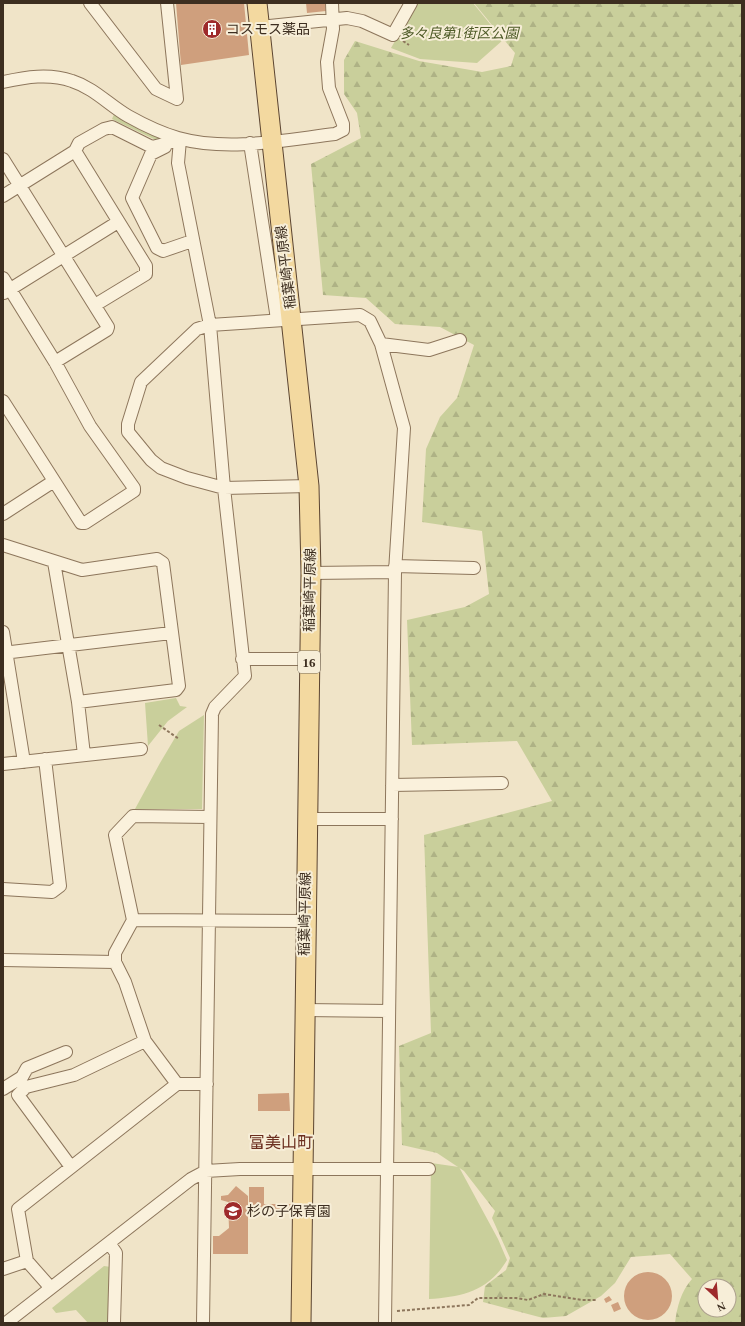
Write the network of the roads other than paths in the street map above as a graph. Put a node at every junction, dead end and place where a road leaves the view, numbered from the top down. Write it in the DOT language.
graph roads {
  1 [pos="90,3"];
  2 [pos="167,3"];
  3 [pos="257,3"];
  4 [pos="332,3"];
  5 [pos="411,3"];
  6 [pos="334,19"];
  7 [pos="260,27"];
  8 [pos="3,82"];
  9 [pos="180,140"];
  10 [pos="271,141"];
  11 [pos="250,143"];
  12 [pos="75,151"];
  13 [pos="3,159"];
  14 [pos="20,186"];
  15 [pos="3,196"];
  16 [pos="118,222"];
  17 [pos="192,241"];
  18 [pos="64,256"];
  19 [pos="3,278"];
  20 [pos="6,292"];
  21 [pos="95,305"];
  22 [pos="285,319"];
  23 [pos="210,325"];
  24 [pos="460,340"];
  25 [pos="381,344"];
  26 [pos="55,362"];
  27 [pos="3,401"];
  28 [pos="54,481"];
  29 [pos="309,486"];
  30 [pos="224,488"];
  31 [pos="3,514"];
  32 [pos="3,545"];
  33 [pos="54,562"];
  34 [pos="474,568"];
  35 [pos="395,569"];
  36 [pos="311,573"];
  37 [pos="3,632"];
  38 [pos="171,633"];
  39 [pos="68,644"];
  40 [pos="5,653"];
  41 [pos="242,659"];
  42 [pos="309,659"];
  43 [pos="78,702"];
  44 [pos="141,749"];
  45 [pos="84,755"];
  46 [pos="45,759"];
  47 [pos="24,762"];
  48 [pos="3,764"];
  49 [pos="502,783"];
  50 [pos="392,785"];
  51 [pos="210,817"];
  52 [pos="307,819"];
  53 [pos="392,819"];
  54 [pos="3,889"];
  55 [pos="133,920"];
  56 [pos="209,920"];
  57 [pos="305,921"];
  58 [pos="3,960"];
  59 [pos="115,962"];
  60 [pos="304,1010"];
  61 [pos="389,1011"];
  62 [pos="145,1041"];
  63 [pos="66,1052"];
  64 [pos="177,1084"];
  65 [pos="207,1084"];
  66 [pos="3,1089"];
  67 [pos="71,1167"];
  68 [pos="303,1169"];
  69 [pos="429,1169"];
  70 [pos="386,1170"];
  71 [pos="206,1171"];
  72 [pos="109,1243"];
  73 [pos="26,1261"];
  74 [pos="3,1269"];
  75 [pos="50,1287"];
  76 [pos="385,1317"];
  77 [pos="6,1323"];
  78 [pos="114,1323"];
  79 [pos="203,1323"];
  80 [pos="301,1323"];
  1 -- 2 [label="street"];
  3 -- 7 [label="main road, 稲葉崎平原線 / 16"];
  4 -- 6 [label="street"];
  5 -- 6 [label="street"];
  6 -- 7 [label="street"];
  6 -- 10 [label="street"];
  7 -- 10 [label="main road, 稲葉崎平原線 / 16"];
  8 -- 11 [label="street"];
  9 -- 12 [label="street"];
  9 -- 17 [label="street"];
  9 -- 17 [label="street"];
  10 -- 11 [label="street"];
  10 -- 22 [label="main road, 稲葉崎平原線 / 16"];
  11 -- 22 [label="street"];
  12 -- 14 [label="street"];
  12 -- 16 [label="street"];
  13 -- 14 [label="street"];
  14 -- 15 [label="street"];
  14 -- 18 [label="street"];
  16 -- 18 [label="street"];
  16 -- 21 [label="street"];
  17 -- 23 [label="street"];
  18 -- 20 [label="street"];
  18 -- 21 [label="street"];
  19 -- 20 [label="street"];
  20 -- 26 [label="street"];
  21 -- 26 [label="street"];
  22 -- 23 [label="street"];
  22 -- 25 [label="street"];
  22 -- 29 [label="main road, 稲葉崎平原線 / 16"];
  23 -- 30 [label="street"];
  23 -- 30 [label="street"];
  24 -- 25 [label="street"];
  25 -- 35 [label="street"];
  26 -- 28 [label="street"];
  27 -- 28 [label="street"];
  28 -- 31 [label="street"];
  29 -- 30 [label="street"];
  29 -- 36 [label="main road, 稲葉崎平原線 / 16"];
  30 -- 41 [label="street"];
  32 -- 33 [label="street"];
  33 -- 38 [label="street"];
  33 -- 39 [label="street"];
  34 -- 35 [label="street"];
  35 -- 36 [label="street"];
  35 -- 50 [label="street"];
  36 -- 42 [label="main road, 稲葉崎平原線 / 16"];
  37 -- 40 [label="street"];
  38 -- 39 [label="street"];
  38 -- 43 [label="street"];
  39 -- 40 [label="street"];
  39 -- 43 [label="street"];
  40 -- 47 [label="street"];
  41 -- 42 [label="street"];
  41 -- 51 [label="street"];
  42 -- 52 [label="main road, 稲葉崎平原線 / 16"];
  43 -- 45 [label="street"];
  44 -- 45 [label="street"];
  45 -- 46 [label="street"];
  46 -- 47 [label="street"];
  46 -- 54 [label="street"];
  47 -- 48 [label="street"];
  49 -- 50 [label="street"];
  50 -- 53 [label="street"];
  51 -- 55 [label="street"];
  51 -- 56 [label="street"];
  52 -- 53 [label="street"];
  52 -- 57 [label="main road, 稲葉崎平原線 / 16"];
  53 -- 61 [label="street"];
  55 -- 56 [label="street"];
  55 -- 59 [label="street"];
  56 -- 57 [label="street"];
  56 -- 65 [label="street"];
  57 -- 60 [label="main road, 稲葉崎平原線 / 16"];
  58 -- 59 [label="street"];
  59 -- 62 [label="street"];
  60 -- 61 [label="street"];
  60 -- 68 [label="main road, 稲葉崎平原線 / 16"];
  61 -- 70 [label="street"];
  62 -- 64 [label="street"];
  62 -- 67 [label="street"];
  63 -- 66 [label="street"];
  64 -- 65 [label="street"];
  64 -- 67 [label="street"];
  65 -- 71 [label="street"];
  67 -- 73 [label="street"];
  68 -- 70 [label="street"];
  68 -- 71 [label="street"];
  68 -- 80 [label="main road, 稲葉崎平原線 / 16"];
  69 -- 70 [label="street"];
  70 -- 76 [label="street"];
  71 -- 72 [label="street"];
  71 -- 79 [label="street"];
  72 -- 75 [label="street"];
  72 -- 78 [label="street"];
  73 -- 74 [label="street"];
  73 -- 75 [label="street"];
  75 -- 77 [label="street"];
}
